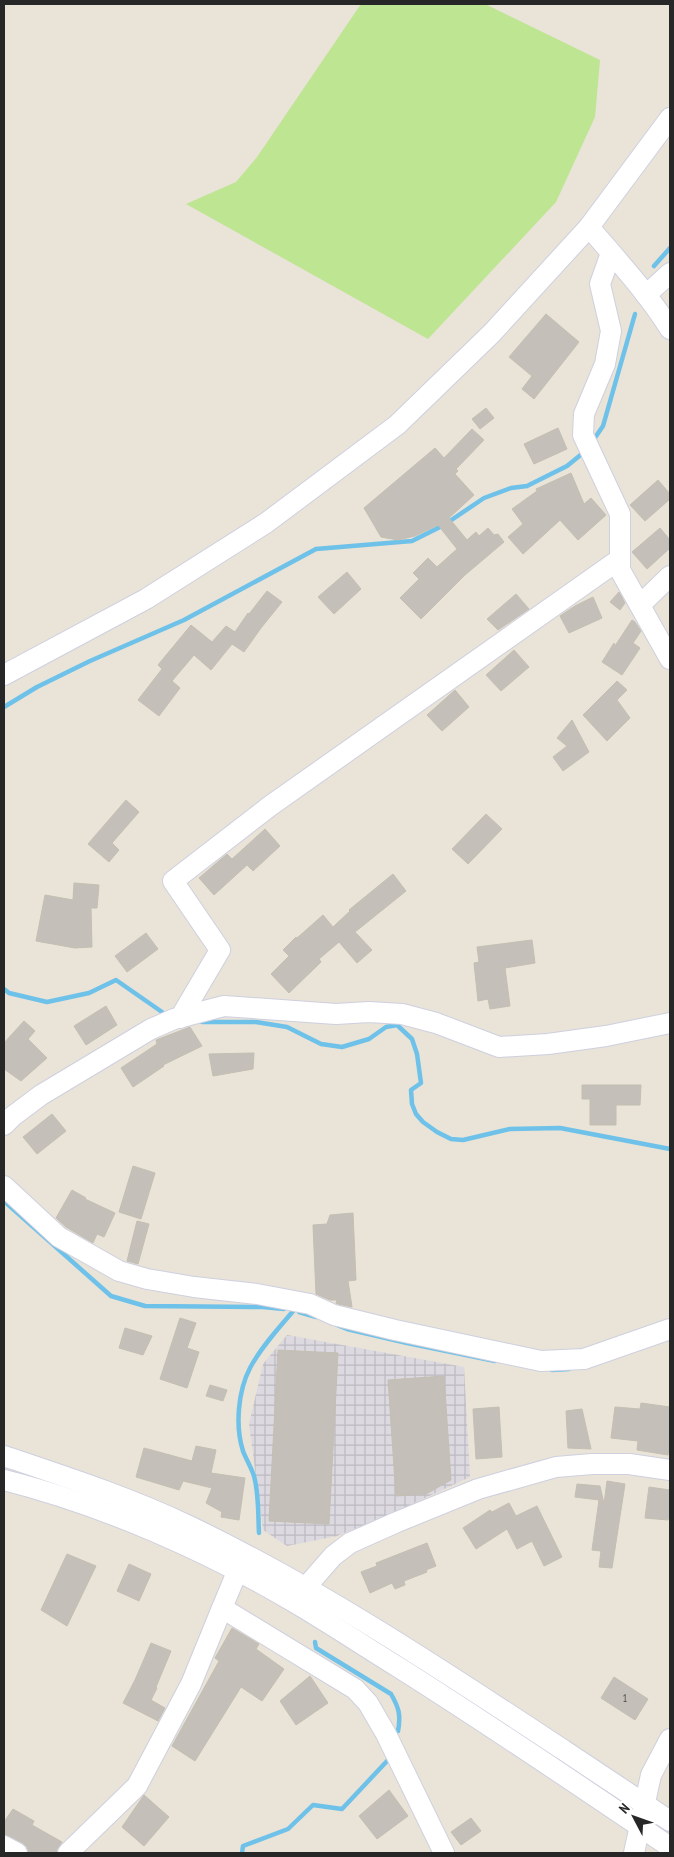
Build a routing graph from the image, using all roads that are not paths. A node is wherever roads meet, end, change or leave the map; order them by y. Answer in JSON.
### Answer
{"nodes":[{"id":1,"x":670,"y":118,"type":"edge"},
{"id":2,"x":588,"y":227,"type":"junction"},
{"id":3,"x":611,"y":253,"type":"junction"},
{"id":4,"x":670,"y":273,"type":"edge"},
{"id":5,"x":646,"y":295,"type":"junction"},
{"id":6,"x":670,"y":329,"type":"edge"},
{"id":7,"x":620,"y":559,"type":"junction"},
{"id":8,"x":670,"y":576,"type":"edge"},
{"id":9,"x":640,"y":605,"type":"junction"},
{"id":10,"x":670,"y":659,"type":"edge"},
{"id":11,"x":4,"y":675,"type":"edge"},
{"id":12,"x":180,"y":1018,"type":"junction"},
{"id":13,"x":670,"y":1023,"type":"edge"},
{"id":14,"x":4,"y":1125,"type":"edge"},
{"id":15,"x":4,"y":1186,"type":"edge"},
{"id":16,"x":670,"y":1329,"type":"edge"},
{"id":17,"x":4,"y":1456,"type":"edge"},
{"id":18,"x":670,"y":1470,"type":"edge"},
{"id":19,"x":4,"y":1480,"type":"edge"},
{"id":20,"x":237,"y":1572,"type":"junction"},
{"id":21,"x":306,"y":1588,"type":"junction"},
{"id":22,"x":222,"y":1608,"type":"junction"},
{"id":23,"x":670,"y":1739,"type":"edge"},
{"id":24,"x":645,"y":1805,"type":"junction"},
{"id":25,"x":670,"y":1821,"type":"edge"},
{"id":26,"x":639,"y":1826,"type":"junction"},
{"id":27,"x":4,"y":1846,"type":"edge"},
{"id":28,"x":670,"y":1847,"type":"edge"},
{"id":29,"x":17,"y":1853,"type":"edge"},
{"id":30,"x":68,"y":1853,"type":"edge"},
{"id":31,"x":444,"y":1853,"type":"edge"},
{"id":32,"x":634,"y":1853,"type":"edge"}],
"edges":[{"from":1,"to":2,"type":"street"},
{"from":2,"to":3,"type":"street"},
{"from":2,"to":11,"type":"street"},
{"from":3,"to":5,"type":"street"},
{"from":3,"to":7,"type":"street"},
{"from":4,"to":5,"type":"street"},
{"from":5,"to":6,"type":"street"},
{"from":7,"to":9,"type":"street"},
{"from":7,"to":12,"type":"street"},
{"from":8,"to":9,"type":"street"},
{"from":9,"to":10,"type":"street"},
{"from":12,"to":13,"type":"street"},
{"from":12,"to":14,"type":"street"},
{"from":15,"to":16,"type":"street"},
{"from":17,"to":21,"type":"street"},
{"from":18,"to":21,"type":"street"},
{"from":19,"to":20,"type":"street"},
{"from":20,"to":22,"type":"street"},
{"from":20,"to":26,"type":"street"},
{"from":21,"to":24,"type":"street"},
{"from":22,"to":30,"type":"street"},
{"from":22,"to":31,"type":"street"},
{"from":23,"to":24,"type":"street"},
{"from":24,"to":25,"type":"street"},
{"from":24,"to":26,"type":"street"},
{"from":26,"to":28,"type":"street"},
{"from":26,"to":32,"type":"street"},
{"from":27,"to":29,"type":"street"}]}
